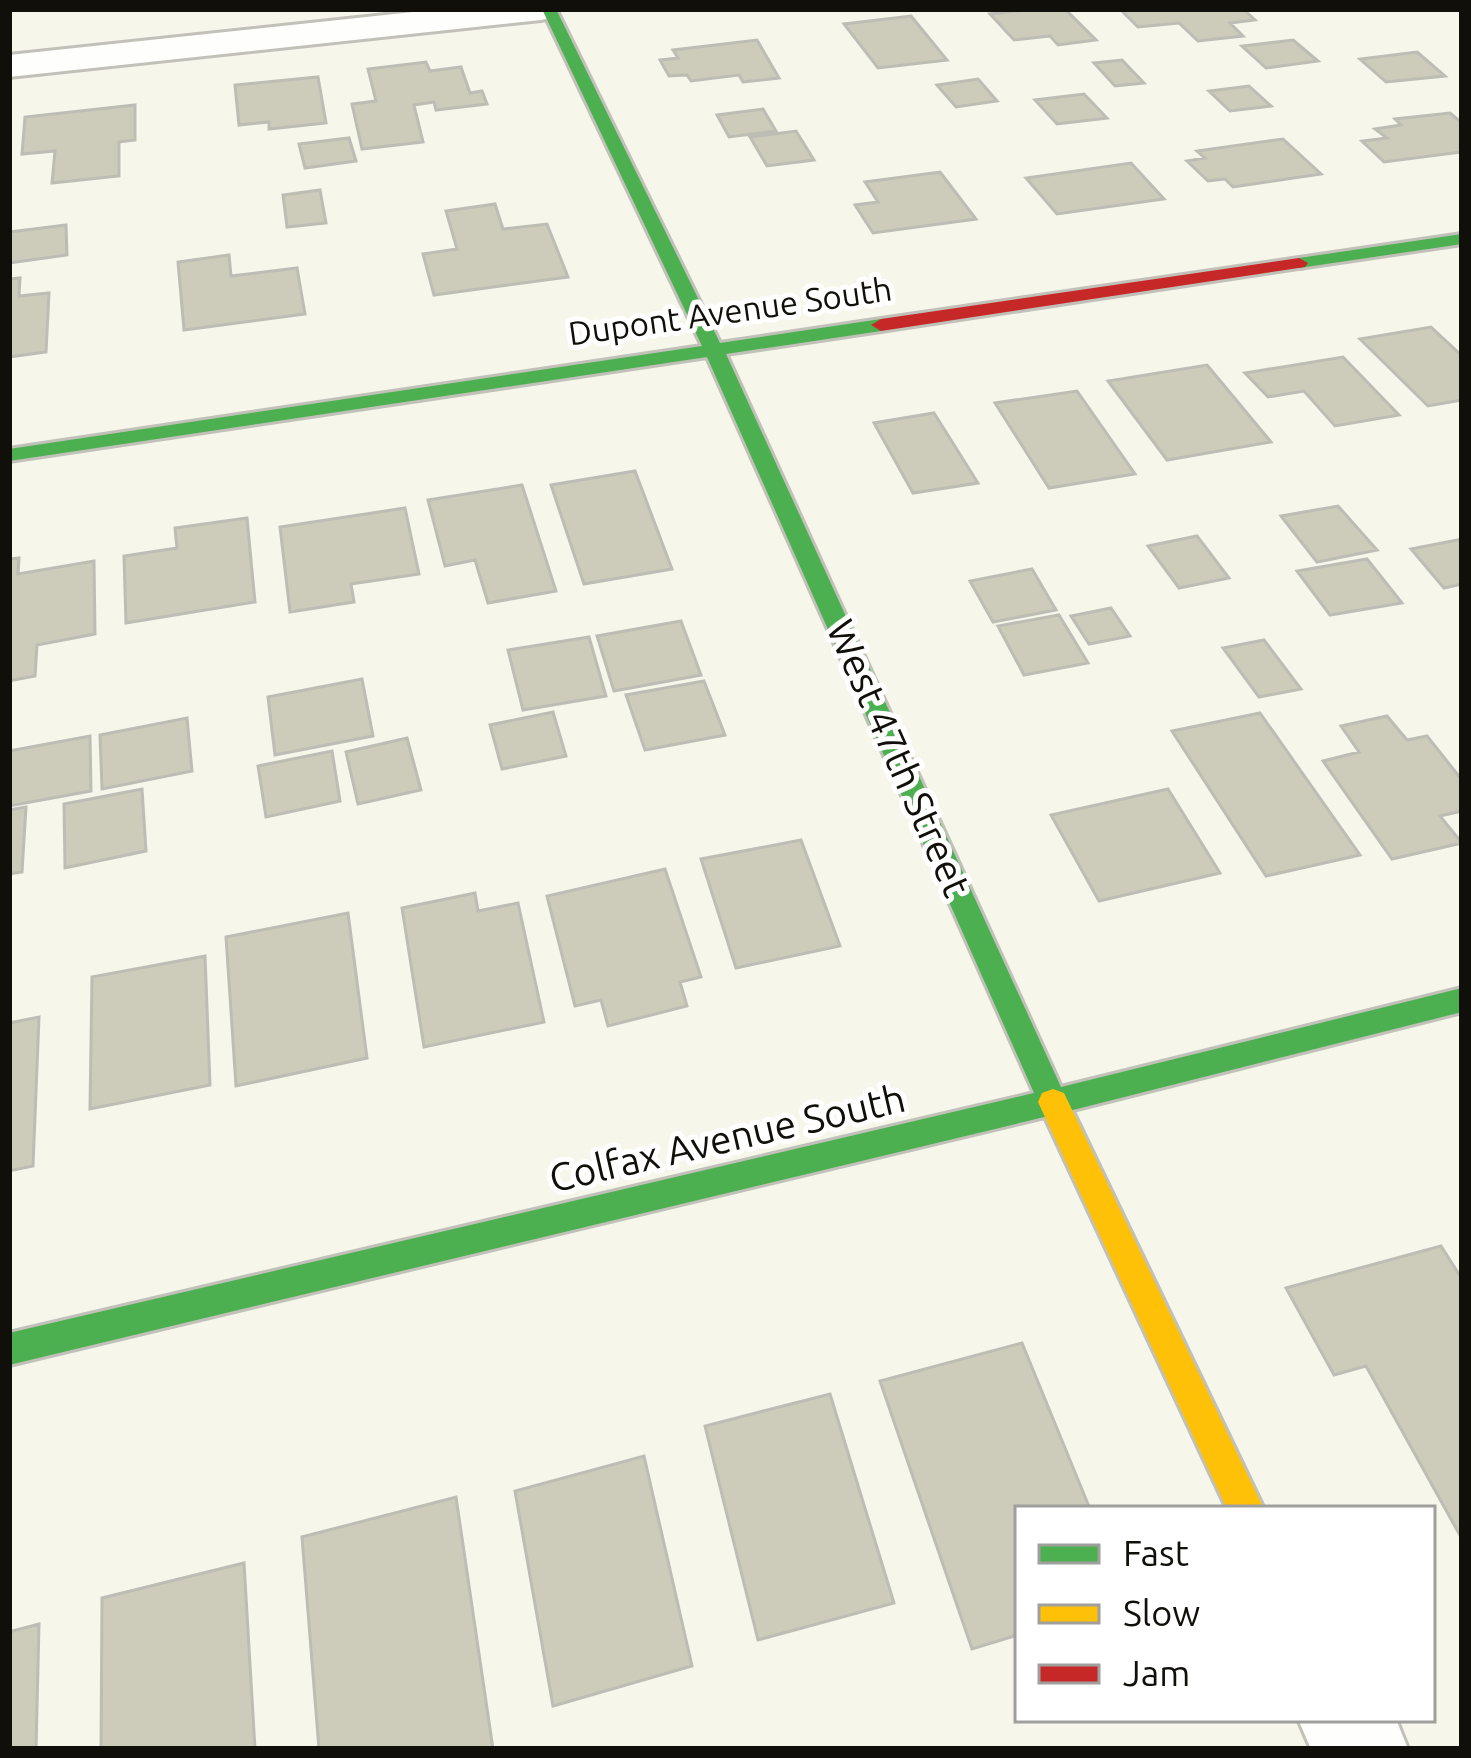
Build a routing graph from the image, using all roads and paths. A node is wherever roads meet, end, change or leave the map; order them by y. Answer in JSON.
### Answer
{"nodes":[{"id":1,"x":545,"y":9,"type":"edge"},
{"id":2,"x":9,"y":66,"type":"edge"},
{"id":3,"x":1462,"y":238,"type":"edge"},
{"id":4,"x":714,"y":350,"type":"junction"},
{"id":5,"x":9,"y":455,"type":"edge"},
{"id":6,"x":1462,"y":1000,"type":"edge"},
{"id":7,"x":1053,"y":1102,"type":"junction"},
{"id":8,"x":9,"y":1349,"type":"edge"},
{"id":9,"x":1245,"y":1506,"type":"edge"}],
"edges":[{"from":1,"to":2,"type":"street"},
{"from":1,"to":4,"type":"street","name":"West 47th Street"},
{"from":3,"to":4,"type":"street","name":"Dupont Avenue South"},
{"from":4,"to":5,"type":"street","name":"Dupont Avenue South"},
{"from":4,"to":7,"type":"street","name":"West 47th Street"},
{"from":6,"to":7,"type":"street","name":"Colfax Avenue South"},
{"from":7,"to":8,"type":"street","name":"Colfax Avenue South"},
{"from":7,"to":9,"type":"street","name":"West 47th Street"}]}
